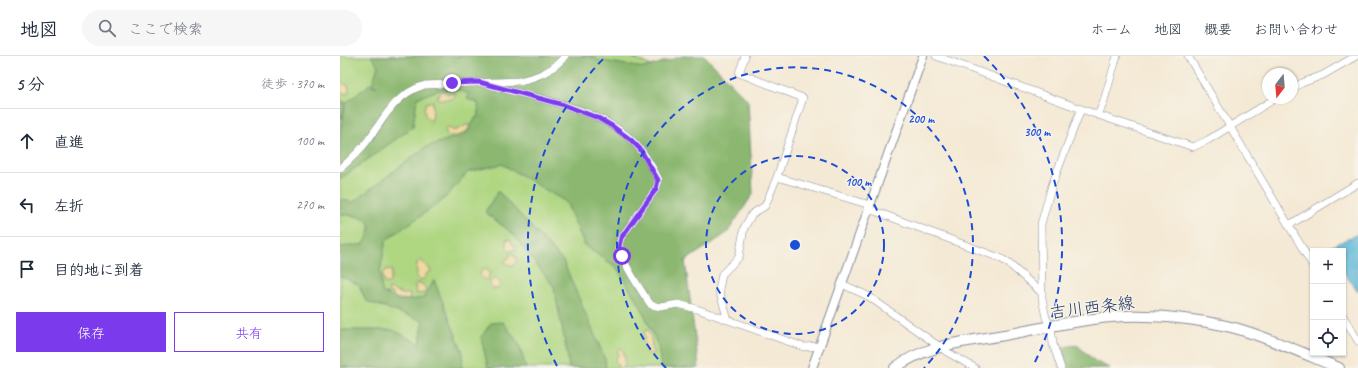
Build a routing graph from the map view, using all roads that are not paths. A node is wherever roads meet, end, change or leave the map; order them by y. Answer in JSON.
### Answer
{"nodes":[{"id":1,"x":565,"y":56,"type":"edge"},
{"id":2,"x":745,"y":56,"type":"edge"},
{"id":3,"x":923,"y":56,"type":"edge"},
{"id":4,"x":936,"y":56,"type":"edge"},
{"id":5,"x":1117,"y":56,"type":"edge"},
{"id":6,"x":1188,"y":56,"type":"edge"},
{"id":7,"x":1356,"y":56,"type":"edge"},
{"id":8,"x":479,"y":82,"type":"junction"},
{"id":9,"x":1298,"y":85,"type":"edge"},
{"id":10,"x":1266,"y":104,"type":"edge"},
{"id":11,"x":1081,"y":109,"type":"junction"},
{"id":12,"x":1098,"y":115,"type":"junction"},
{"id":13,"x":1230,"y":126,"type":"junction"},
{"id":14,"x":340,"y":169,"type":"edge"},
{"id":15,"x":777,"y":177,"type":"junction"},
{"id":16,"x":1358,"y":183,"type":"edge"},
{"id":17,"x":870,"y":207,"type":"junction"},
{"id":18,"x":1289,"y":226,"type":"junction"},
{"id":19,"x":1310,"y":261,"type":"edge"},
{"id":20,"x":842,"y":284,"type":"junction"},
{"id":21,"x":1042,"y":293,"type":"junction"},
{"id":22,"x":728,"y":320,"type":"junction"},
{"id":23,"x":1345,"y":320,"type":"edge"},
{"id":24,"x":1051,"y":327,"type":"junction"},
{"id":25,"x":1358,"y":341,"type":"edge"},
{"id":26,"x":820,"y":346,"type":"junction"},
{"id":27,"x":940,"y":346,"type":"junction"},
{"id":28,"x":812,"y":368,"type":"edge"},
{"id":29,"x":895,"y":368,"type":"edge"},
{"id":30,"x":975,"y":368,"type":"edge"},
{"id":31,"x":1061,"y":368,"type":"edge"},
{"id":32,"x":1339,"y":368,"type":"edge"}],
"edges":[{"from":1,"to":8,"type":"street"},
{"from":2,"to":15,"type":"street"},
{"from":3,"to":17,"type":"street"},
{"from":4,"to":11,"type":"street"},
{"from":5,"to":12,"type":"street"},
{"from":6,"to":13,"type":"street"},
{"from":7,"to":9,"type":"street"},
{"from":8,"to":14,"type":"street"},
{"from":8,"to":22,"type":"street"},
{"from":10,"to":13,"type":"street"},
{"from":11,"to":12,"type":"street"},
{"from":11,"to":21,"type":"street"},
{"from":12,"to":13,"type":"street"},
{"from":13,"to":18,"type":"street"},
{"from":15,"to":17,"type":"street"},
{"from":15,"to":22,"type":"street"},
{"from":16,"to":18,"type":"street"},
{"from":17,"to":20,"type":"street"},
{"from":17,"to":21,"type":"street"},
{"from":18,"to":19,"type":"street"},
{"from":20,"to":26,"type":"street"},
{"from":20,"to":27,"type":"street"},
{"from":21,"to":24,"type":"street"},
{"from":22,"to":26,"type":"street"},
{"from":23,"to":25,"type":"street"},
{"from":24,"to":27,"type":"main road","name":"吉川西条線"},
{"from":24,"to":31,"type":"street"},
{"from":24,"to":32,"type":"main road","name":"吉川西条線"},
{"from":26,"to":28,"type":"street"},
{"from":27,"to":29,"type":"main road","name":"吉川西条線"},
{"from":27,"to":30,"type":"street"}]}
